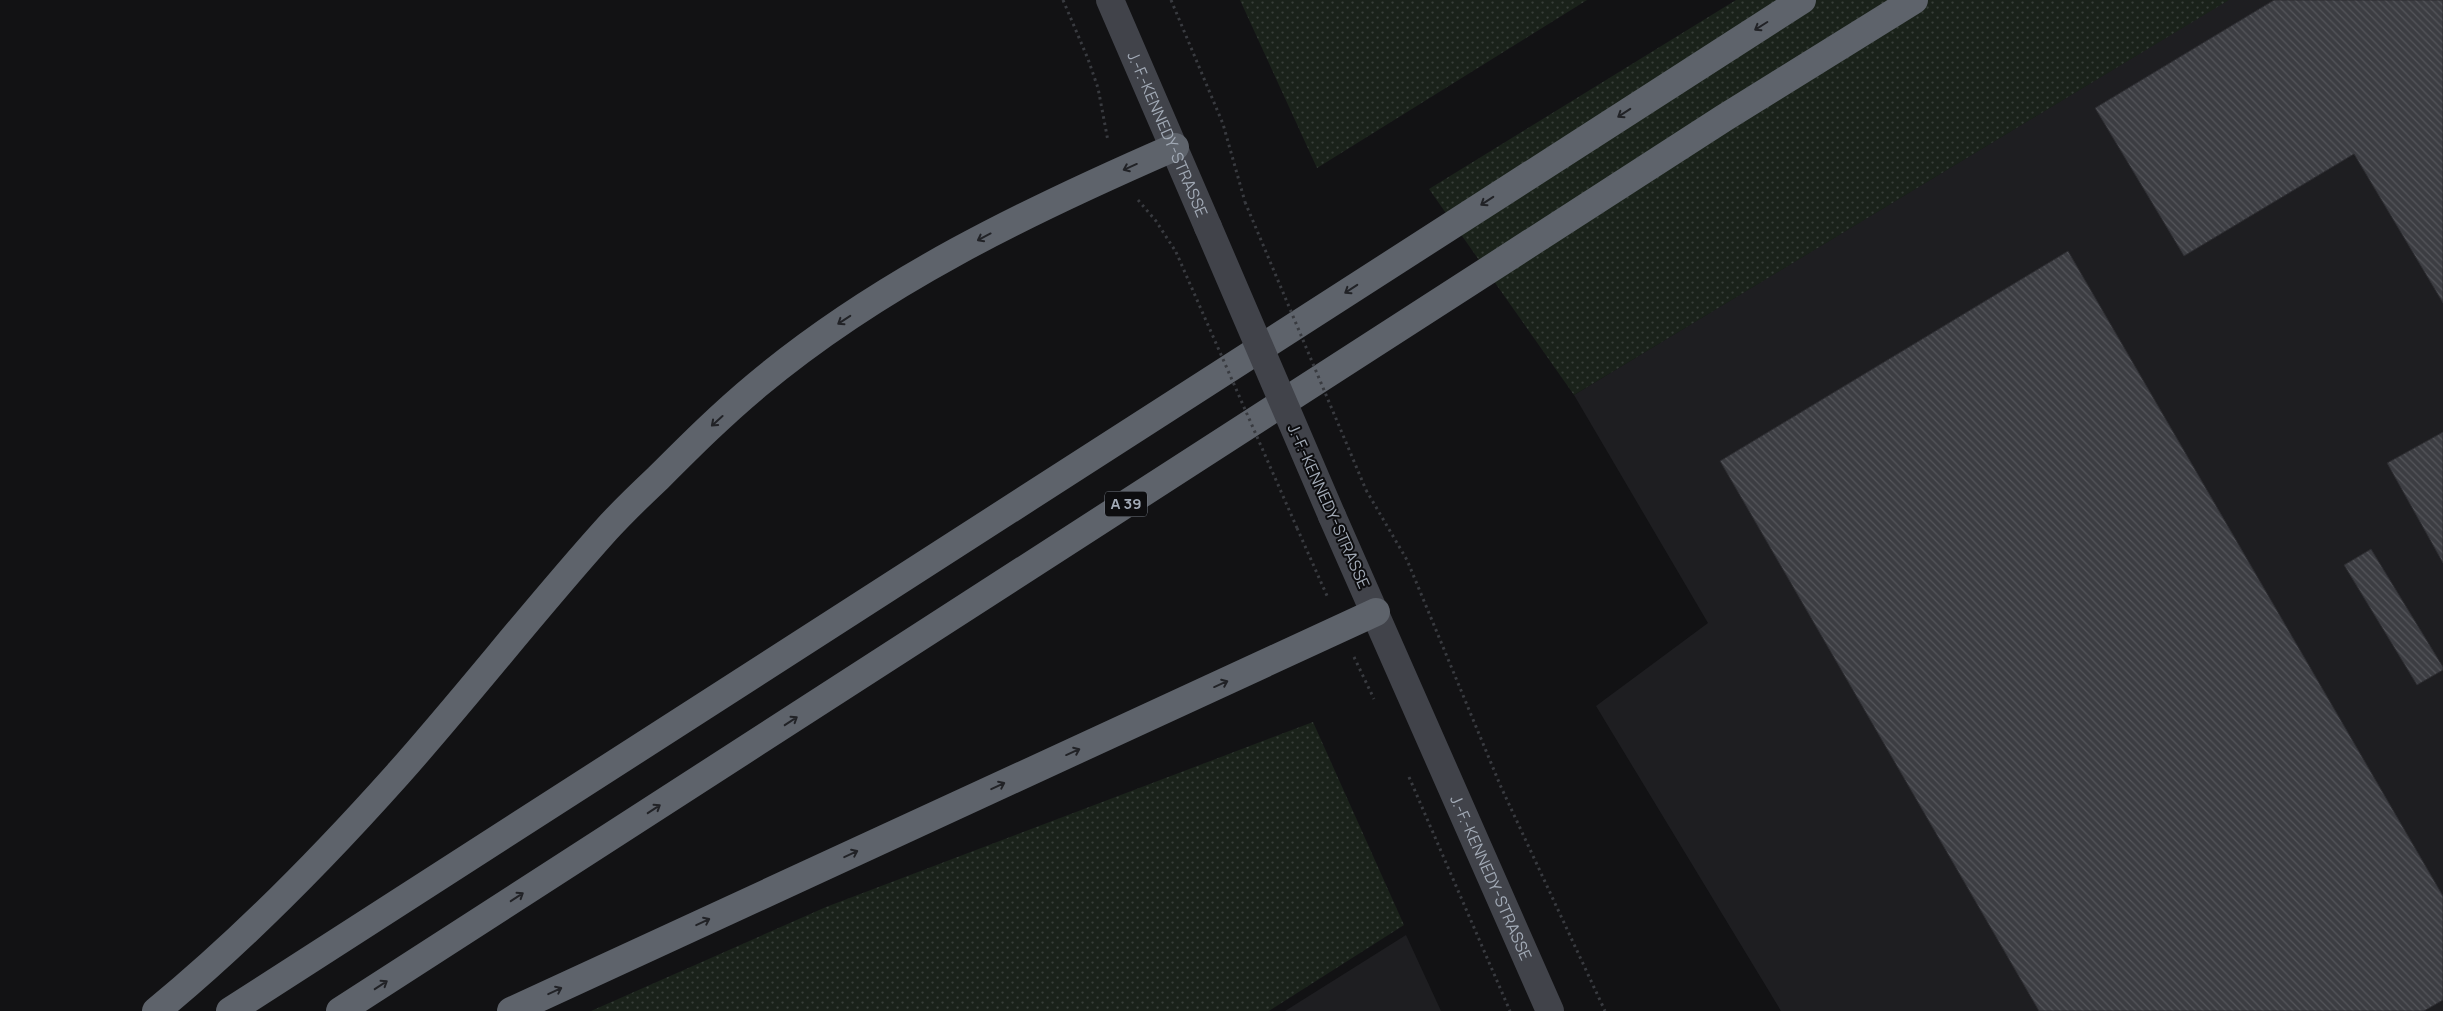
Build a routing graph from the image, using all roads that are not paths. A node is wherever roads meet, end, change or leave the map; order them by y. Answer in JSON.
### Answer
{"nodes":[{"id":1,"x":1110,"y":0,"type":"edge"},
{"id":2,"x":1802,"y":0,"type":"edge"},
{"id":3,"x":1914,"y":0,"type":"edge"},
{"id":4,"x":1174,"y":147,"type":"junction"},
{"id":5,"x":1376,"y":612,"type":"junction"},
{"id":6,"x":156,"y":1011,"type":"edge"},
{"id":7,"x":230,"y":1011,"type":"edge"},
{"id":8,"x":340,"y":1011,"type":"edge"},
{"id":9,"x":511,"y":1011,"type":"edge"},
{"id":10,"x":1550,"y":1011,"type":"edge"}],
"edges":[{"from":1,"to":4,"type":"street","name":"J.-F.-KENNEDY-STRASSE"},
{"from":2,"to":7,"type":"highway","one_way":true},
{"from":8,"to":3,"type":"highway","number":"A 39","one_way":true},
{"from":4,"to":5,"type":"street","name":"J.-F.-KENNEDY-STRASSE","bridge":true},
{"from":4,"to":6,"type":"highway","one_way":true},
{"from":9,"to":5,"type":"highway","one_way":true},
{"from":5,"to":10,"type":"street","name":"J.-F.-KENNEDY-STRASSE"}]}
